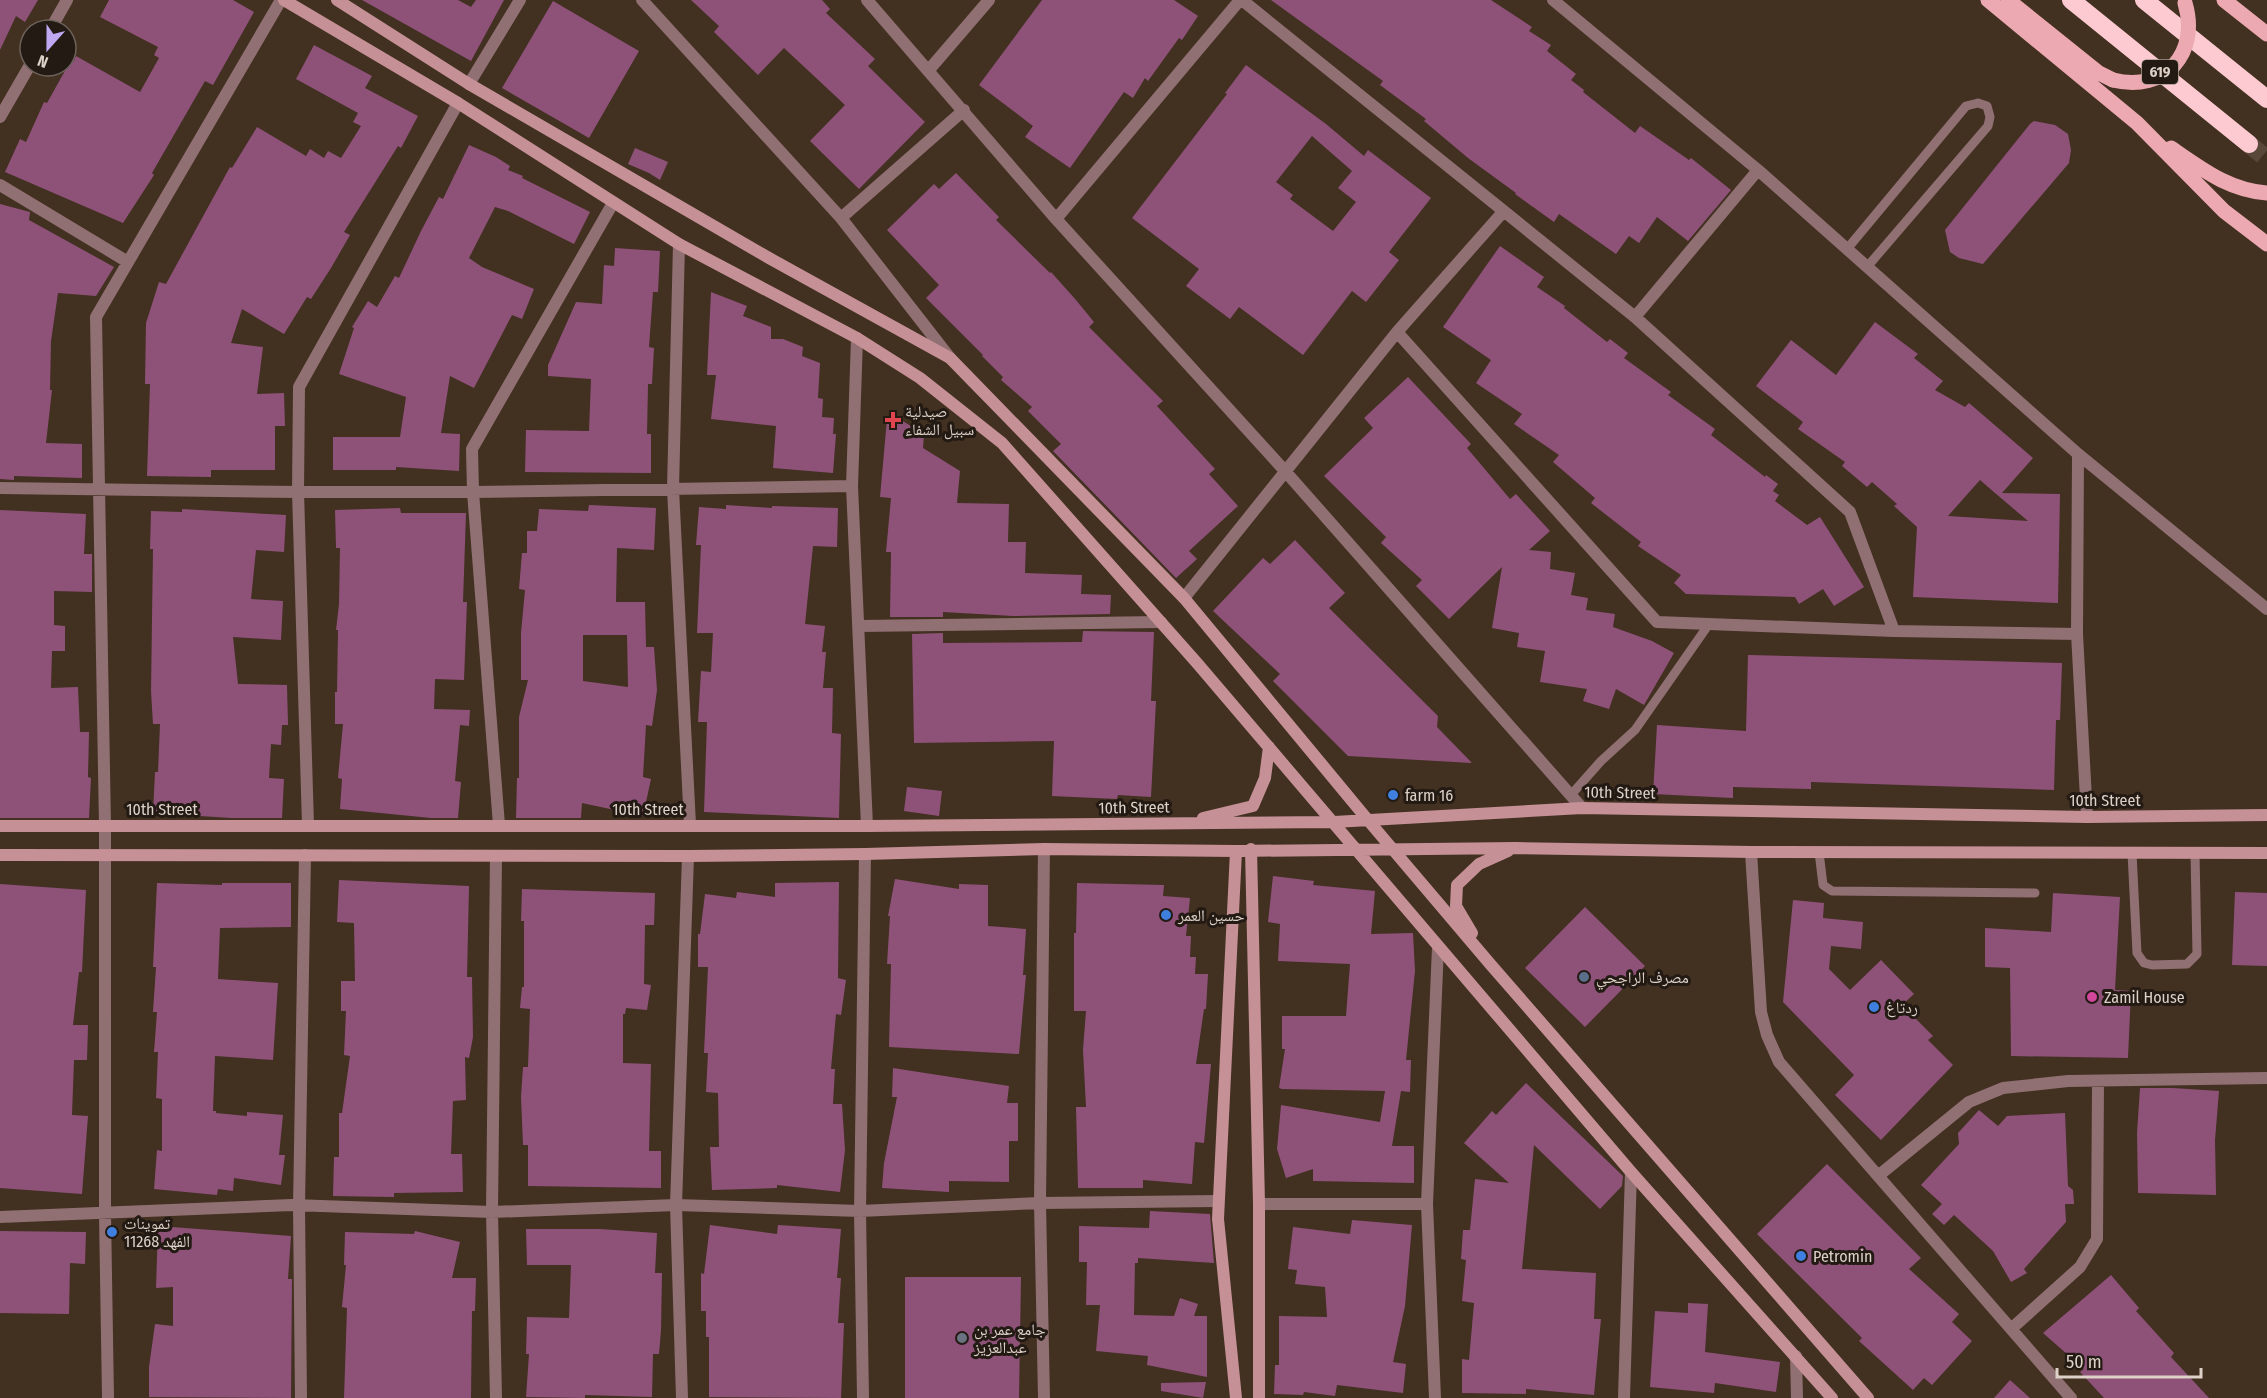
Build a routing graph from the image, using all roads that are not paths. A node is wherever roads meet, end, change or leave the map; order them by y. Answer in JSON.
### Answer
{"nodes":[{"id":1,"x":67,"y":0,"type":"edge"},
{"id":2,"x":283,"y":0,"type":"edge"},
{"id":3,"x":337,"y":0,"type":"edge"},
{"id":4,"x":520,"y":0,"type":"edge"},
{"id":5,"x":642,"y":0,"type":"edge"},
{"id":6,"x":867,"y":0,"type":"edge"},
{"id":7,"x":989,"y":0,"type":"edge"},
{"id":8,"x":1241,"y":0,"type":"edge"},
{"id":9,"x":1988,"y":0,"type":"edge"},
{"id":10,"x":2008,"y":0,"type":"edge"},
{"id":11,"x":2071,"y":0,"type":"edge"},
{"id":12,"x":2144,"y":0,"type":"edge"},
{"id":13,"x":2224,"y":0,"type":"edge"},
{"id":14,"x":1556,"y":1,"type":"edge"},
{"id":15,"x":2184,"y":2,"type":"edge"},
{"id":16,"x":2237,"y":10,"type":"junction"},
{"id":17,"x":57,"y":18,"type":"edge"},
{"id":18,"x":2267,"y":23,"type":"edge"},
{"id":19,"x":2267,"y":34,"type":"edge"},
{"id":20,"x":927,"y":71,"type":"junction"},
{"id":21,"x":22,"y":78,"type":"edge"},
{"id":22,"x":469,"y":84,"type":"junction"},
{"id":23,"x":2267,"y":99,"type":"edge"},
{"id":24,"x":458,"y":103,"type":"junction"},
{"id":25,"x":964,"y":110,"type":"junction"},
{"id":26,"x":0,"y":117,"type":"edge"},
{"id":27,"x":2137,"y":123,"type":"junction"},
{"id":28,"x":2249,"y":144,"type":"tunnel mouth"},
{"id":29,"x":1758,"y":170,"type":"junction"},
{"id":30,"x":0,"y":185,"type":"edge"},
{"id":31,"x":2267,"y":193,"type":"edge"},
{"id":32,"x":614,"y":203,"type":"junction"},
{"id":33,"x":1503,"y":212,"type":"junction"},
{"id":34,"x":841,"y":218,"type":"junction"},
{"id":35,"x":1056,"y":219,"type":"junction"},
{"id":36,"x":679,"y":244,"type":"junction"},
{"id":37,"x":2267,"y":244,"type":"edge"},
{"id":38,"x":1847,"y":249,"type":"junction"},
{"id":39,"x":128,"y":262,"type":"junction"},
{"id":40,"x":1868,"y":267,"type":"junction"},
{"id":41,"x":1635,"y":317,"type":"junction"},
{"id":42,"x":1397,"y":332,"type":"junction"},
{"id":43,"x":857,"y":338,"type":"junction"},
{"id":44,"x":950,"y":358,"type":"junction"},
{"id":45,"x":2078,"y":454,"type":"junction"},
{"id":46,"x":1285,"y":471,"type":"junction"},
{"id":47,"x":852,"y":486,"type":"junction"},
{"id":48,"x":0,"y":488,"type":"edge"},
{"id":49,"x":97,"y":489,"type":"junction"},
{"id":50,"x":673,"y":489,"type":"junction"},
{"id":51,"x":298,"y":492,"type":"junction"},
{"id":52,"x":473,"y":492,"type":"junction"},
{"id":53,"x":1184,"y":597,"type":"junction"},
{"id":54,"x":2267,"y":609,"type":"edge"},
{"id":55,"x":1161,"y":622,"type":"junction"},
{"id":56,"x":1709,"y":624,"type":"junction"},
{"id":57,"x":858,"y":626,"type":"junction"},
{"id":58,"x":1894,"y":632,"type":"junction"},
{"id":59,"x":2077,"y":634,"type":"junction"},
{"id":60,"x":1269,"y":747,"type":"junction"},
{"id":61,"x":1570,"y":796,"type":"junction"},
{"id":62,"x":1582,"y":808,"type":"junction"},
{"id":63,"x":2267,"y":815,"type":"edge"},
{"id":64,"x":2087,"y":817,"type":"junction"},
{"id":65,"x":1367,"y":819,"type":"junction"},
{"id":66,"x":1334,"y":822,"type":"junction"},
{"id":67,"x":1184,"y":823,"type":"junction"},
{"id":68,"x":308,"y":825,"type":"junction"},
{"id":69,"x":499,"y":825,"type":"junction"},
{"id":70,"x":690,"y":825,"type":"junction"},
{"id":71,"x":0,"y":826,"type":"edge"},
{"id":72,"x":105,"y":826,"type":"junction"},
{"id":73,"x":867,"y":826,"type":"junction"},
{"id":74,"x":1516,"y":848,"type":"junction"},
{"id":75,"x":1044,"y":849,"type":"junction"},
{"id":76,"x":1251,"y":849,"type":"junction"},
{"id":77,"x":1355,"y":849,"type":"junction"},
{"id":78,"x":1394,"y":849,"type":"junction"},
{"id":79,"x":1236,"y":851,"type":"junction"},
{"id":80,"x":1751,"y":852,"type":"junction"},
{"id":81,"x":1819,"y":852,"type":"junction"},
{"id":82,"x":2195,"y":852,"type":"junction"},
{"id":83,"x":105,"y":853,"type":"junction"},
{"id":84,"x":2132,"y":853,"type":"junction"},
{"id":85,"x":2267,"y":853,"type":"edge"},
{"id":86,"x":865,"y":854,"type":"junction"},
{"id":87,"x":0,"y":855,"type":"edge"},
{"id":88,"x":305,"y":855,"type":"junction"},
{"id":89,"x":496,"y":856,"type":"junction"},
{"id":90,"x":688,"y":856,"type":"junction"},
{"id":91,"x":2035,"y":893,"type":"dead end"},
{"id":92,"x":1438,"y":947,"type":"junction"},
{"id":93,"x":1491,"y":965,"type":"junction"},
{"id":94,"x":2267,"y":1078,"type":"edge"},
{"id":95,"x":2098,"y":1081,"type":"junction"},
{"id":96,"x":1631,"y":1172,"type":"junction"},
{"id":97,"x":1878,"y":1176,"type":"junction"},
{"id":98,"x":1218,"y":1201,"type":"junction"},
{"id":99,"x":1040,"y":1203,"type":"junction"},
{"id":100,"x":1259,"y":1204,"type":"junction"},
{"id":101,"x":1427,"y":1204,"type":"junction"},
{"id":102,"x":299,"y":1206,"type":"junction"},
{"id":103,"x":676,"y":1206,"type":"junction"},
{"id":104,"x":860,"y":1211,"type":"junction"},
{"id":105,"x":492,"y":1212,"type":"junction"},
{"id":106,"x":105,"y":1214,"type":"junction"},
{"id":107,"x":0,"y":1217,"type":"edge"},
{"id":108,"x":2011,"y":1329,"type":"junction"},
{"id":109,"x":1796,"y":1356,"type":"junction"},
{"id":110,"x":108,"y":1398,"type":"edge"},
{"id":111,"x":301,"y":1398,"type":"edge"},
{"id":112,"x":496,"y":1398,"type":"edge"},
{"id":113,"x":682,"y":1398,"type":"edge"},
{"id":114,"x":862,"y":1398,"type":"edge"},
{"id":115,"x":1044,"y":1398,"type":"edge"},
{"id":116,"x":1236,"y":1398,"type":"edge"},
{"id":117,"x":1259,"y":1398,"type":"edge"},
{"id":118,"x":1435,"y":1398,"type":"edge"},
{"id":119,"x":1624,"y":1398,"type":"edge"},
{"id":120,"x":1797,"y":1398,"type":"edge"},
{"id":121,"x":1832,"y":1398,"type":"edge"},
{"id":122,"x":1868,"y":1398,"type":"edge"},
{"id":123,"x":2071,"y":1398,"type":"edge"}],
"edges":[{"from":1,"to":17,"type":"street"},
{"from":2,"to":24,"type":"street"},
{"from":2,"to":39,"type":"street"},
{"from":3,"to":22,"type":"street"},
{"from":4,"to":22,"type":"street"},
{"from":5,"to":34,"type":"street"},
{"from":6,"to":20,"type":"street"},
{"from":7,"to":20,"type":"street"},
{"from":8,"to":33,"type":"street"},
{"from":8,"to":35,"type":"street"},
{"from":9,"to":27,"type":"main road"},
{"from":10,"to":15,"type":"main road","bridge":true},
{"from":11,"to":28,"type":"highway","number":"619"},
{"from":12,"to":23,"type":"highway"},
{"from":13,"to":16,"type":"main road"},
{"from":14,"to":29,"type":"street"},
{"from":16,"to":18,"type":"street"},
{"from":16,"to":19,"type":"main road"},
{"from":20,"to":25,"type":"street"},
{"from":21,"to":26,"type":"street"},
{"from":22,"to":44,"type":"street"},
{"from":24,"to":32,"type":"street"},
{"from":24,"to":51,"type":"street"},
{"from":25,"to":34,"type":"street"},
{"from":25,"to":35,"type":"street"},
{"from":27,"to":31,"type":"main road"},
{"from":27,"to":37,"type":"main road"},
{"from":29,"to":38,"type":"street"},
{"from":29,"to":41,"type":"street"},
{"from":30,"to":39,"type":"street"},
{"from":32,"to":36,"type":"street"},
{"from":32,"to":52,"type":"street"},
{"from":33,"to":41,"type":"street"},
{"from":33,"to":42,"type":"street"},
{"from":34,"to":44,"type":"street"},
{"from":35,"to":46,"type":"street"},
{"from":36,"to":43,"type":"street"},
{"from":36,"to":50,"type":"street"},
{"from":38,"to":40,"type":"street"},
{"from":38,"to":40,"type":"lane"},
{"from":39,"to":49,"type":"street"},
{"from":40,"to":45,"type":"street"},
{"from":41,"to":58,"type":"street"},
{"from":42,"to":46,"type":"street"},
{"from":42,"to":56,"type":"street"},
{"from":43,"to":47,"type":"street"},
{"from":43,"to":55,"type":"street"},
{"from":44,"to":53,"type":"street"},
{"from":45,"to":54,"type":"street"},
{"from":45,"to":59,"type":"street"},
{"from":46,"to":53,"type":"street"},
{"from":46,"to":61,"type":"street"},
{"from":47,"to":50,"type":"street"},
{"from":47,"to":57,"type":"street"},
{"from":48,"to":49,"type":"street"},
{"from":49,"to":51,"type":"street"},
{"from":49,"to":72,"type":"street"},
{"from":50,"to":52,"type":"street"},
{"from":50,"to":70,"type":"street"},
{"from":51,"to":52,"type":"street"},
{"from":51,"to":68,"type":"street"},
{"from":52,"to":69,"type":"street"},
{"from":53,"to":65,"type":"street"},
{"from":55,"to":57,"type":"street"},
{"from":55,"to":60,"type":"street"},
{"from":56,"to":58,"type":"street"},
{"from":56,"to":61,"type":"lane"},
{"from":57,"to":73,"type":"street"},
{"from":58,"to":59,"type":"street"},
{"from":59,"to":64,"type":"street"},
{"from":60,"to":66,"type":"street"},
{"from":60,"to":67,"type":"street"},
{"from":61,"to":62,"type":"street"},
{"from":62,"to":64,"type":"street","name":"10th Street"},
{"from":62,"to":65,"type":"street","name":"10th Street"},
{"from":63,"to":64,"type":"street","name":"10th Street"},
{"from":65,"to":66,"type":"street","name":"10th Street"},
{"from":65,"to":78,"type":"street"},
{"from":66,"to":67,"type":"street","name":"10th Street"},
{"from":66,"to":77,"type":"street"},
{"from":67,"to":73,"type":"street","name":"10th Street"},
{"from":68,"to":69,"type":"street","name":"10th Street"},
{"from":68,"to":72,"type":"street","name":"10th Street"},
{"from":69,"to":70,"type":"street","name":"10th Street"},
{"from":70,"to":73,"type":"street","name":"10th Street"},
{"from":71,"to":72,"type":"street","name":"10th Street"},
{"from":72,"to":83,"type":"street"},
{"from":74,"to":78,"type":"street"},
{"from":74,"to":80,"type":"street"},
{"from":74,"to":93,"type":"street"},
{"from":75,"to":79,"type":"street"},
{"from":75,"to":86,"type":"street"},
{"from":75,"to":99,"type":"street"},
{"from":76,"to":77,"type":"street"},
{"from":76,"to":79,"type":"street"},
{"from":76,"to":100,"type":"street"},
{"from":77,"to":78,"type":"street"},
{"from":77,"to":92,"type":"street"},
{"from":78,"to":93,"type":"street"},
{"from":79,"to":98,"type":"street"},
{"from":80,"to":81,"type":"street"},
{"from":80,"to":97,"type":"street"},
{"from":81,"to":84,"type":"street"},
{"from":81,"to":91,"type":"lane"},
{"from":82,"to":84,"type":"street"},
{"from":82,"to":84,"type":"lane"},
{"from":82,"to":85,"type":"street"},
{"from":83,"to":87,"type":"street"},
{"from":83,"to":88,"type":"street"},
{"from":83,"to":106,"type":"street"},
{"from":86,"to":90,"type":"street"},
{"from":86,"to":104,"type":"street"},
{"from":88,"to":89,"type":"street"},
{"from":88,"to":102,"type":"street"},
{"from":89,"to":90,"type":"street"},
{"from":89,"to":105,"type":"street"},
{"from":90,"to":103,"type":"street"},
{"from":92,"to":96,"type":"street"},
{"from":92,"to":101,"type":"street"},
{"from":93,"to":122,"type":"street"},
{"from":94,"to":95,"type":"street"},
{"from":95,"to":97,"type":"street"},
{"from":95,"to":108,"type":"street"},
{"from":96,"to":109,"type":"street"},
{"from":96,"to":119,"type":"street"},
{"from":97,"to":108,"type":"street"},
{"from":98,"to":99,"type":"street"},
{"from":98,"to":116,"type":"street"},
{"from":99,"to":104,"type":"street"},
{"from":99,"to":115,"type":"street"},
{"from":100,"to":101,"type":"street"},
{"from":100,"to":117,"type":"street"},
{"from":101,"to":118,"type":"street"},
{"from":102,"to":105,"type":"street"},
{"from":102,"to":106,"type":"street"},
{"from":102,"to":111,"type":"street"},
{"from":103,"to":104,"type":"street"},
{"from":103,"to":105,"type":"street"},
{"from":103,"to":113,"type":"street"},
{"from":104,"to":114,"type":"street"},
{"from":105,"to":112,"type":"street"},
{"from":106,"to":107,"type":"street"},
{"from":106,"to":110,"type":"street"},
{"from":108,"to":123,"type":"street"},
{"from":109,"to":120,"type":"street"},
{"from":109,"to":121,"type":"street"}]}
